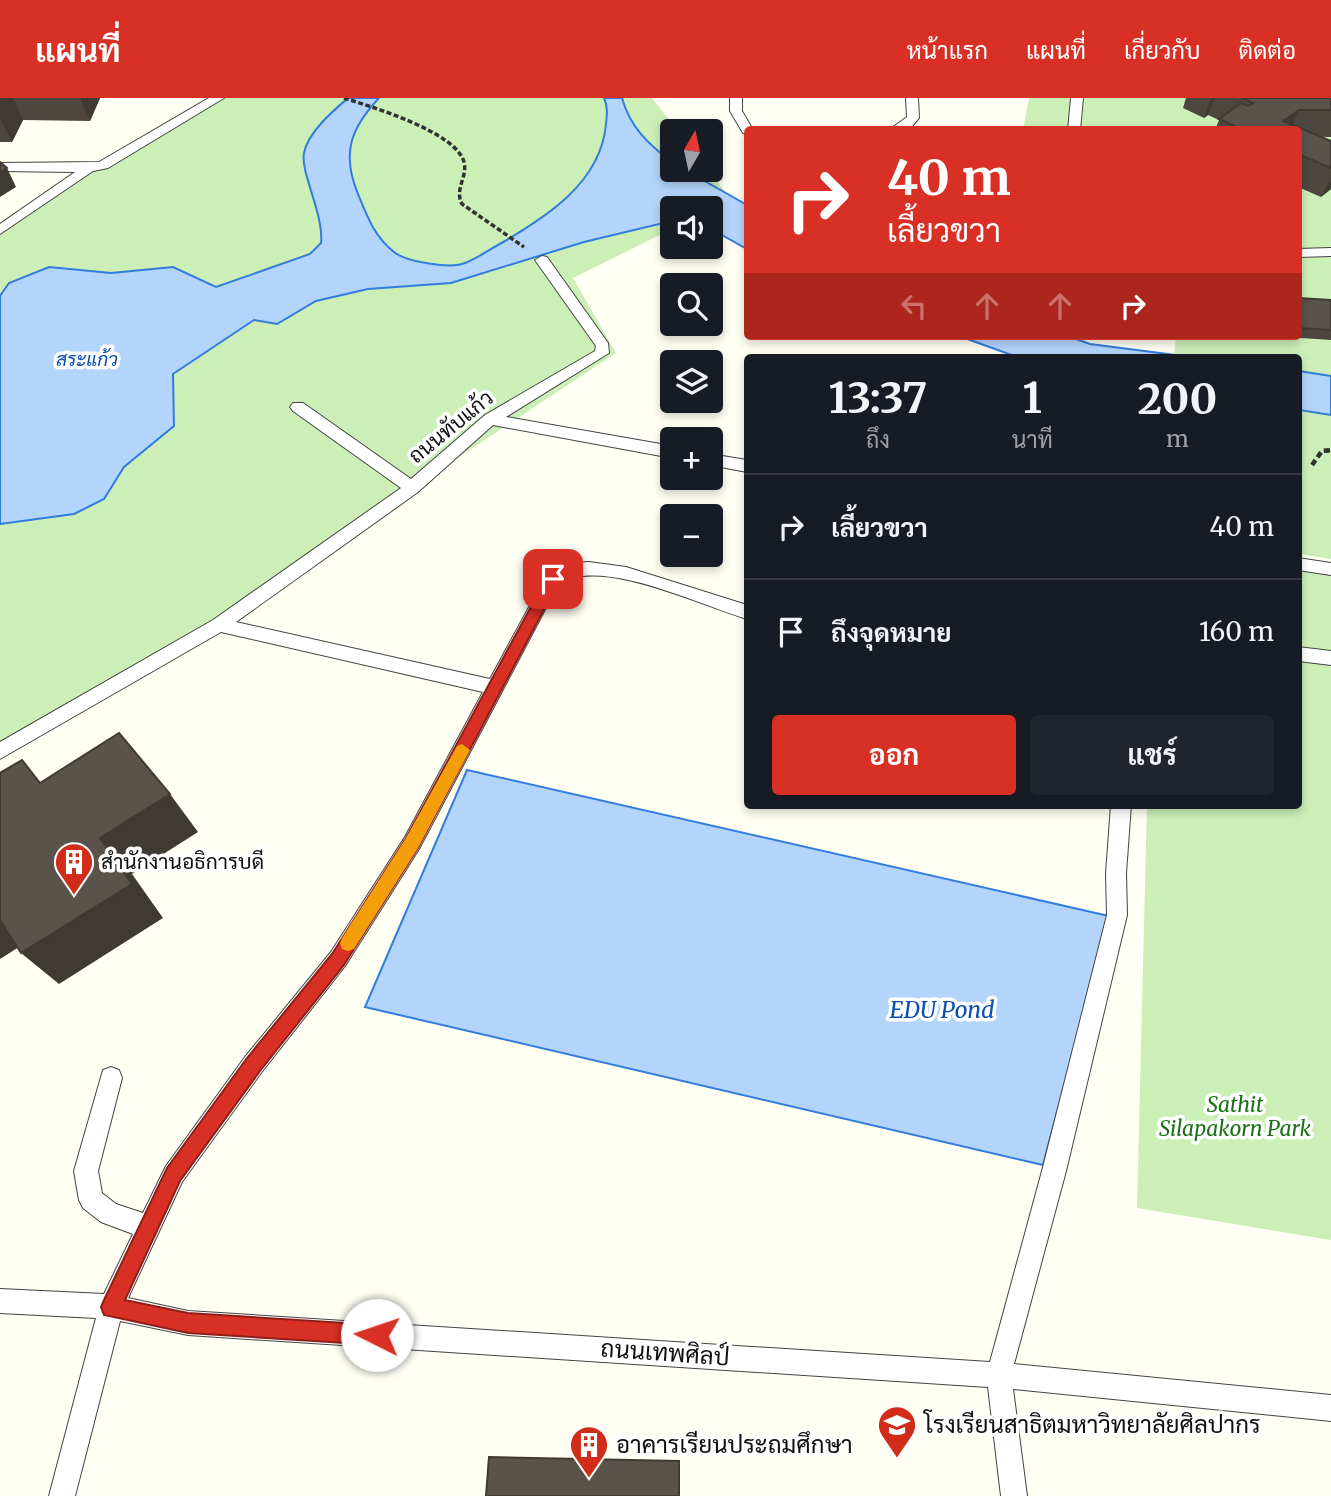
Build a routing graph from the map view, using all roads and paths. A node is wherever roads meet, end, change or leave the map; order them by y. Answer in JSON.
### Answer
{"nodes":[{"id":1,"x":218,"y":98,"type":"edge"},
{"id":2,"x":344,"y":98,"type":"edge"},
{"id":3,"x":736,"y":98,"type":"edge"},
{"id":4,"x":912,"y":98,"type":"edge"},
{"id":5,"x":1077,"y":98,"type":"edge"},
{"id":6,"x":744,"y":126,"type":"edge"},
{"id":7,"x":905,"y":126,"type":"edge"},
{"id":8,"x":1074,"y":126,"type":"edge"},
{"id":9,"x":0,"y":167,"type":"edge"},
{"id":10,"x":89,"y":168,"type":"junction"},
{"id":11,"x":0,"y":230,"type":"edge"},
{"id":12,"x":1331,"y":252,"type":"edge"},
{"id":13,"x":1302,"y":253,"type":"edge"},
{"id":14,"x":542,"y":260,"type":"joint"},
{"id":15,"x":298,"y":407,"type":"dead end"},
{"id":16,"x":490,"y":419,"type":"junction"},
{"id":17,"x":660,"y":450,"type":"edge"},
{"id":18,"x":1331,"y":450,"type":"edge"},
{"id":19,"x":723,"y":462,"type":"edge"},
{"id":20,"x":1312,"y":465,"type":"dead end"},
{"id":21,"x":744,"y":466,"type":"edge"},
{"id":22,"x":412,"y":488,"type":"junction"},
{"id":23,"x":1302,"y":565,"type":"edge"},
{"id":24,"x":1331,"y":569,"type":"edge"},
{"id":25,"x":744,"y":611,"type":"edge"},
{"id":26,"x":219,"y":625,"type":"junction"},
{"id":27,"x":1302,"y":655,"type":"edge"},
{"id":28,"x":1331,"y":659,"type":"edge"},
{"id":29,"x":496,"y":688,"type":"junction"},
{"id":30,"x":0,"y":751,"type":"edge"},
{"id":31,"x":1121,"y":809,"type":"edge"},
{"id":32,"x":111,"y":1078,"type":"dead end"},
{"id":33,"x":149,"y":1227,"type":"junction"},
{"id":34,"x":0,"y":1301,"type":"edge"},
{"id":35,"x":111,"y":1307,"type":"junction"},
{"id":36,"x":999,"y":1375,"type":"junction"},
{"id":37,"x":1331,"y":1408,"type":"edge"},
{"id":38,"x":62,"y":1496,"type":"edge"},
{"id":39,"x":1014,"y":1496,"type":"edge"}],
"edges":[{"from":1,"to":10,"type":"lane"},
{"from":2,"to":14,"type":"path"},
{"from":3,"to":6,"type":"lane"},
{"from":4,"to":7,"type":"lane"},
{"from":5,"to":8,"type":"lane"},
{"from":9,"to":10,"type":"lane"},
{"from":10,"to":11,"type":"lane"},
{"from":12,"to":13,"type":"lane"},
{"from":14,"to":16,"type":"lane","name":"ถนนทับแก้ว"},
{"from":15,"to":22,"type":"lane"},
{"from":16,"to":17,"type":"lane"},
{"from":16,"to":22,"type":"lane","name":"ถนนทับแก้ว"},
{"from":18,"to":20,"type":"path"},
{"from":19,"to":21,"type":"lane"},
{"from":22,"to":26,"type":"lane","name":"ถนนทับแก้ว"},
{"from":23,"to":24,"type":"lane"},
{"from":25,"to":29,"type":"lane"},
{"from":26,"to":29,"type":"lane"},
{"from":26,"to":30,"type":"lane","name":"ถนนทับแก้ว"},
{"from":27,"to":28,"type":"lane"},
{"from":29,"to":33,"type":"lane"},
{"from":31,"to":36,"type":"lane"},
{"from":32,"to":33,"type":"lane"},
{"from":33,"to":35,"type":"lane"},
{"from":34,"to":35,"type":"lane","name":"ถนนเทพศิลป์"},
{"from":35,"to":36,"type":"lane","name":"ถนนเทพศิลป์"},
{"from":35,"to":38,"type":"lane"},
{"from":36,"to":37,"type":"lane","name":"ถนนเทพศิลป์"},
{"from":36,"to":39,"type":"lane"}]}
